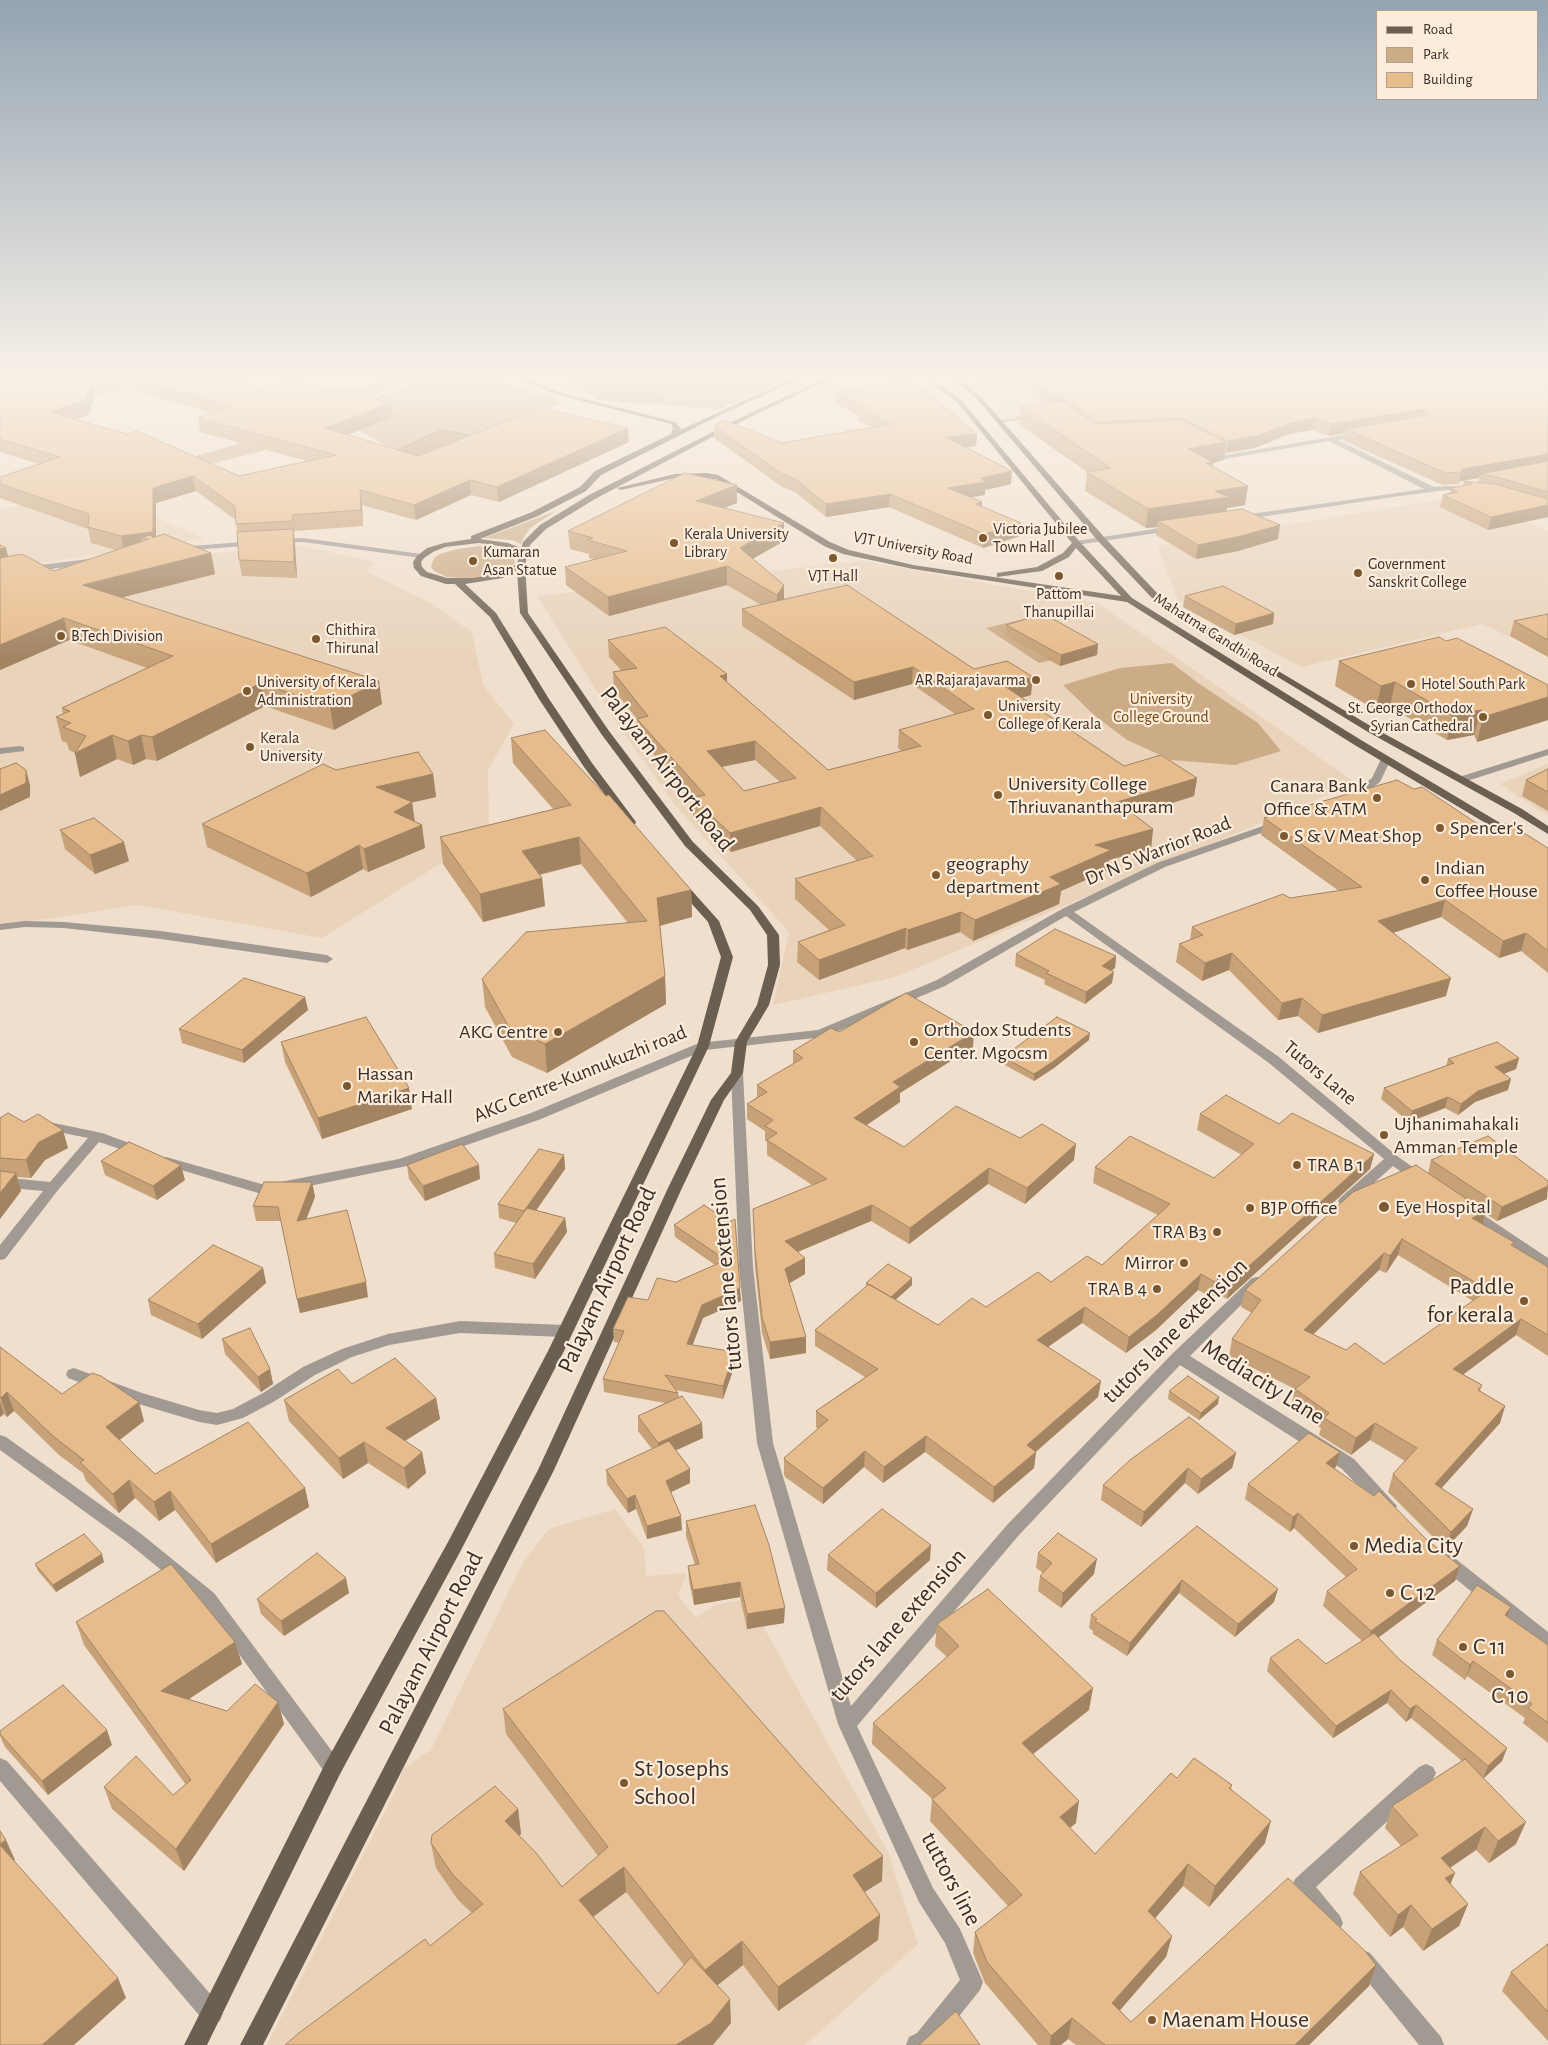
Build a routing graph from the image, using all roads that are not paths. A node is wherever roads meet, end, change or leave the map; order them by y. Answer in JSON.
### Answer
{"nodes":[{"id":1,"x":605,"y":469,"type":"edge"},
{"id":2,"x":624,"y":469,"type":"edge"},
{"id":3,"x":645,"y":469,"type":"edge"},
{"id":4,"x":1015,"y":469,"type":"edge"},
{"id":5,"x":1041,"y":469,"type":"edge"},
{"id":6,"x":1391,"y":469,"type":"edge"},
{"id":7,"x":1475,"y":487,"type":"edge"},
{"id":8,"x":583,"y":489,"type":"junction"},
{"id":9,"x":1433,"y":490,"type":"junction"},
{"id":10,"x":592,"y":497,"type":"junction"},
{"id":11,"x":1235,"y":519,"type":"edge"},
{"id":12,"x":1186,"y":526,"type":"edge"},
{"id":13,"x":1101,"y":539,"type":"junction"},
{"id":14,"x":460,"y":542,"type":"junction"},
{"id":15,"x":1076,"y":543,"type":"junction"},
{"id":16,"x":167,"y":550,"type":"edge"},
{"id":17,"x":421,"y":556,"type":"junction"},
{"id":18,"x":106,"y":559,"type":"edge"},
{"id":19,"x":522,"y":560,"type":"junction"},
{"id":20,"x":8,"y":562,"type":"edge"},
{"id":21,"x":24,"y":570,"type":"junction"},
{"id":22,"x":0,"y":576,"type":"edge"},
{"id":23,"x":975,"y":576,"type":"junction"},
{"id":24,"x":458,"y":582,"type":"junction"},
{"id":25,"x":1129,"y":600,"type":"junction"},
{"id":26,"x":20,"y":750,"type":"dead end"},
{"id":27,"x":0,"y":752,"type":"edge"},
{"id":28,"x":1548,"y":752,"type":"edge"},
{"id":29,"x":1386,"y":759,"type":"junction"},
{"id":30,"x":1463,"y":779,"type":"junction"},
{"id":31,"x":1338,"y":805,"type":"edge"},
{"id":32,"x":1288,"y":821,"type":"edge"},
{"id":33,"x":1547,"y":830,"type":"edge"},
{"id":34,"x":641,"y":835,"type":"edge"},
{"id":35,"x":1520,"y":840,"type":"edge"},
{"id":36,"x":670,"y":873,"type":"edge"},
{"id":37,"x":1066,"y":911,"type":"junction"},
{"id":38,"x":0,"y":927,"type":"edge"},
{"id":39,"x":327,"y":959,"type":"dead end"},
{"id":40,"x":741,"y":1042,"type":"junction"},
{"id":41,"x":703,"y":1046,"type":"junction"},
{"id":42,"x":737,"y":1073,"type":"junction"},
{"id":43,"x":29,"y":1122,"type":"edge"},
{"id":44,"x":97,"y":1136,"type":"junction"},
{"id":45,"x":1392,"y":1159,"type":"junction"},
{"id":46,"x":0,"y":1182,"type":"edge"},
{"id":47,"x":1430,"y":1185,"type":"edge"},
{"id":48,"x":53,"y":1187,"type":"junction"},
{"id":49,"x":1462,"y":1207,"type":"edge"},
{"id":50,"x":1333,"y":1212,"type":"edge"},
{"id":51,"x":0,"y":1255,"type":"edge"},
{"id":52,"x":1548,"y":1265,"type":"edge"},
{"id":53,"x":1268,"y":1272,"type":"edge"},
{"id":54,"x":565,"y":1331,"type":"junction"},
{"id":55,"x":1179,"y":1357,"type":"junction"},
{"id":56,"x":74,"y":1374,"type":"dead end"},
{"id":57,"x":0,"y":1441,"type":"edge"},
{"id":58,"x":1403,"y":1520,"type":"edge"},
{"id":59,"x":1430,"y":1549,"type":"edge"},
{"id":60,"x":1548,"y":1642,"type":"edge"},
{"id":61,"x":847,"y":1724,"type":"junction"},
{"id":62,"x":0,"y":1767,"type":"edge"},
{"id":63,"x":333,"y":1768,"type":"junction"},
{"id":64,"x":1426,"y":1773,"type":"dead end"},
{"id":65,"x":212,"y":2012,"type":"junction"},
{"id":66,"x":195,"y":2045,"type":"edge"},
{"id":67,"x":251,"y":2045,"type":"edge"},
{"id":68,"x":917,"y":2045,"type":"edge"},
{"id":69,"x":1433,"y":2045,"type":"edge"}],
"edges":[{"from":1,"to":8,"type":"main road"},
{"from":2,"to":8,"type":"main road"},
{"from":3,"to":10,"type":"main road"},
{"from":4,"to":15,"type":"main road","name":"Mahatma Gandhi Road"},
{"from":5,"to":13,"type":"main road","name":"Mahatma Gandhi Road"},
{"from":6,"to":9,"type":"street"},
{"from":7,"to":9,"type":"street"},
{"from":8,"to":14,"type":"main road"},
{"from":9,"to":11,"type":"street"},
{"from":10,"to":19,"type":"main road"},
{"from":10,"to":23,"type":"main road","name":"VJT University Road"},
{"from":12,"to":13,"type":"street"},
{"from":13,"to":15,"type":"street"},
{"from":13,"to":30,"type":"main road","name":"Mahatma Gandhi Road"},
{"from":14,"to":17,"type":"main road"},
{"from":14,"to":19,"type":"main road"},
{"from":15,"to":23,"type":"main road"},
{"from":15,"to":25,"type":"main road","name":"Mahatma Gandhi Road"},
{"from":16,"to":17,"type":"street"},
{"from":17,"to":24,"type":"main road"},
{"from":18,"to":21,"type":"street"},
{"from":19,"to":24,"type":"main road"},
{"from":19,"to":40,"type":"main road","name":"Palayam Airport Road"},
{"from":20,"to":21,"type":"street"},
{"from":21,"to":22,"type":"street"},
{"from":23,"to":25,"type":"main road","name":"VJT University Road"},
{"from":24,"to":34,"type":"main road"},
{"from":25,"to":29,"type":"main road","name":"Mahatma Gandhi Road"},
{"from":26,"to":27,"type":"street"},
{"from":28,"to":30,"type":"street"},
{"from":29,"to":31,"type":"street"},
{"from":29,"to":35,"type":"main road","name":"Mahatma Gandhi Road"},
{"from":30,"to":33,"type":"main road","name":"Mahatma Gandhi Road"},
{"from":32,"to":37,"type":"street","name":"Dr N S Warrior Road"},
{"from":36,"to":41,"type":"main road","name":"Palayam Airport Road"},
{"from":37,"to":40,"type":"street","name":"Dr N S Warrior Road"},
{"from":37,"to":45,"type":"street","name":"Tutors Lane"},
{"from":38,"to":39,"type":"street"},
{"from":40,"to":41,"type":"street","name":"AKG Centre-Kunnukuzhi road"},
{"from":40,"to":42,"type":"main road","name":"Palayam Airport Road"},
{"from":41,"to":44,"type":"street","name":"AKG Centre-Kunnukuzhi road"},
{"from":41,"to":54,"type":"main road","name":"Palayam Airport Road"},
{"from":42,"to":61,"type":"street","name":"tutors lane extension"},
{"from":42,"to":67,"type":"main road","name":"Palayam Airport Road"},
{"from":43,"to":44,"type":"street","name":"AKG Centre-Kunnukuzhi road"},
{"from":44,"to":48,"type":"street"},
{"from":45,"to":47,"type":"street","name":"Tutors Lane"},
{"from":45,"to":50,"type":"street"},
{"from":46,"to":48,"type":"street"},
{"from":48,"to":51,"type":"street"},
{"from":49,"to":52,"type":"street"},
{"from":53,"to":55,"type":"street","name":"tutors lane extension"},
{"from":54,"to":56,"type":"street"},
{"from":54,"to":63,"type":"main road","name":"Palayam Airport Road"},
{"from":55,"to":58,"type":"street","name":"Mediacity Lane"},
{"from":55,"to":61,"type":"street","name":"tutors lane extension"},
{"from":57,"to":63,"type":"street"},
{"from":59,"to":60,"type":"street"},
{"from":61,"to":68,"type":"street","name":"tuttors line"},
{"from":62,"to":65,"type":"street"},
{"from":63,"to":65,"type":"main road","name":"Palayam Airport Road"},
{"from":64,"to":69,"type":"street"},
{"from":65,"to":66,"type":"main road","name":"Palayam Airport Road"}]}
